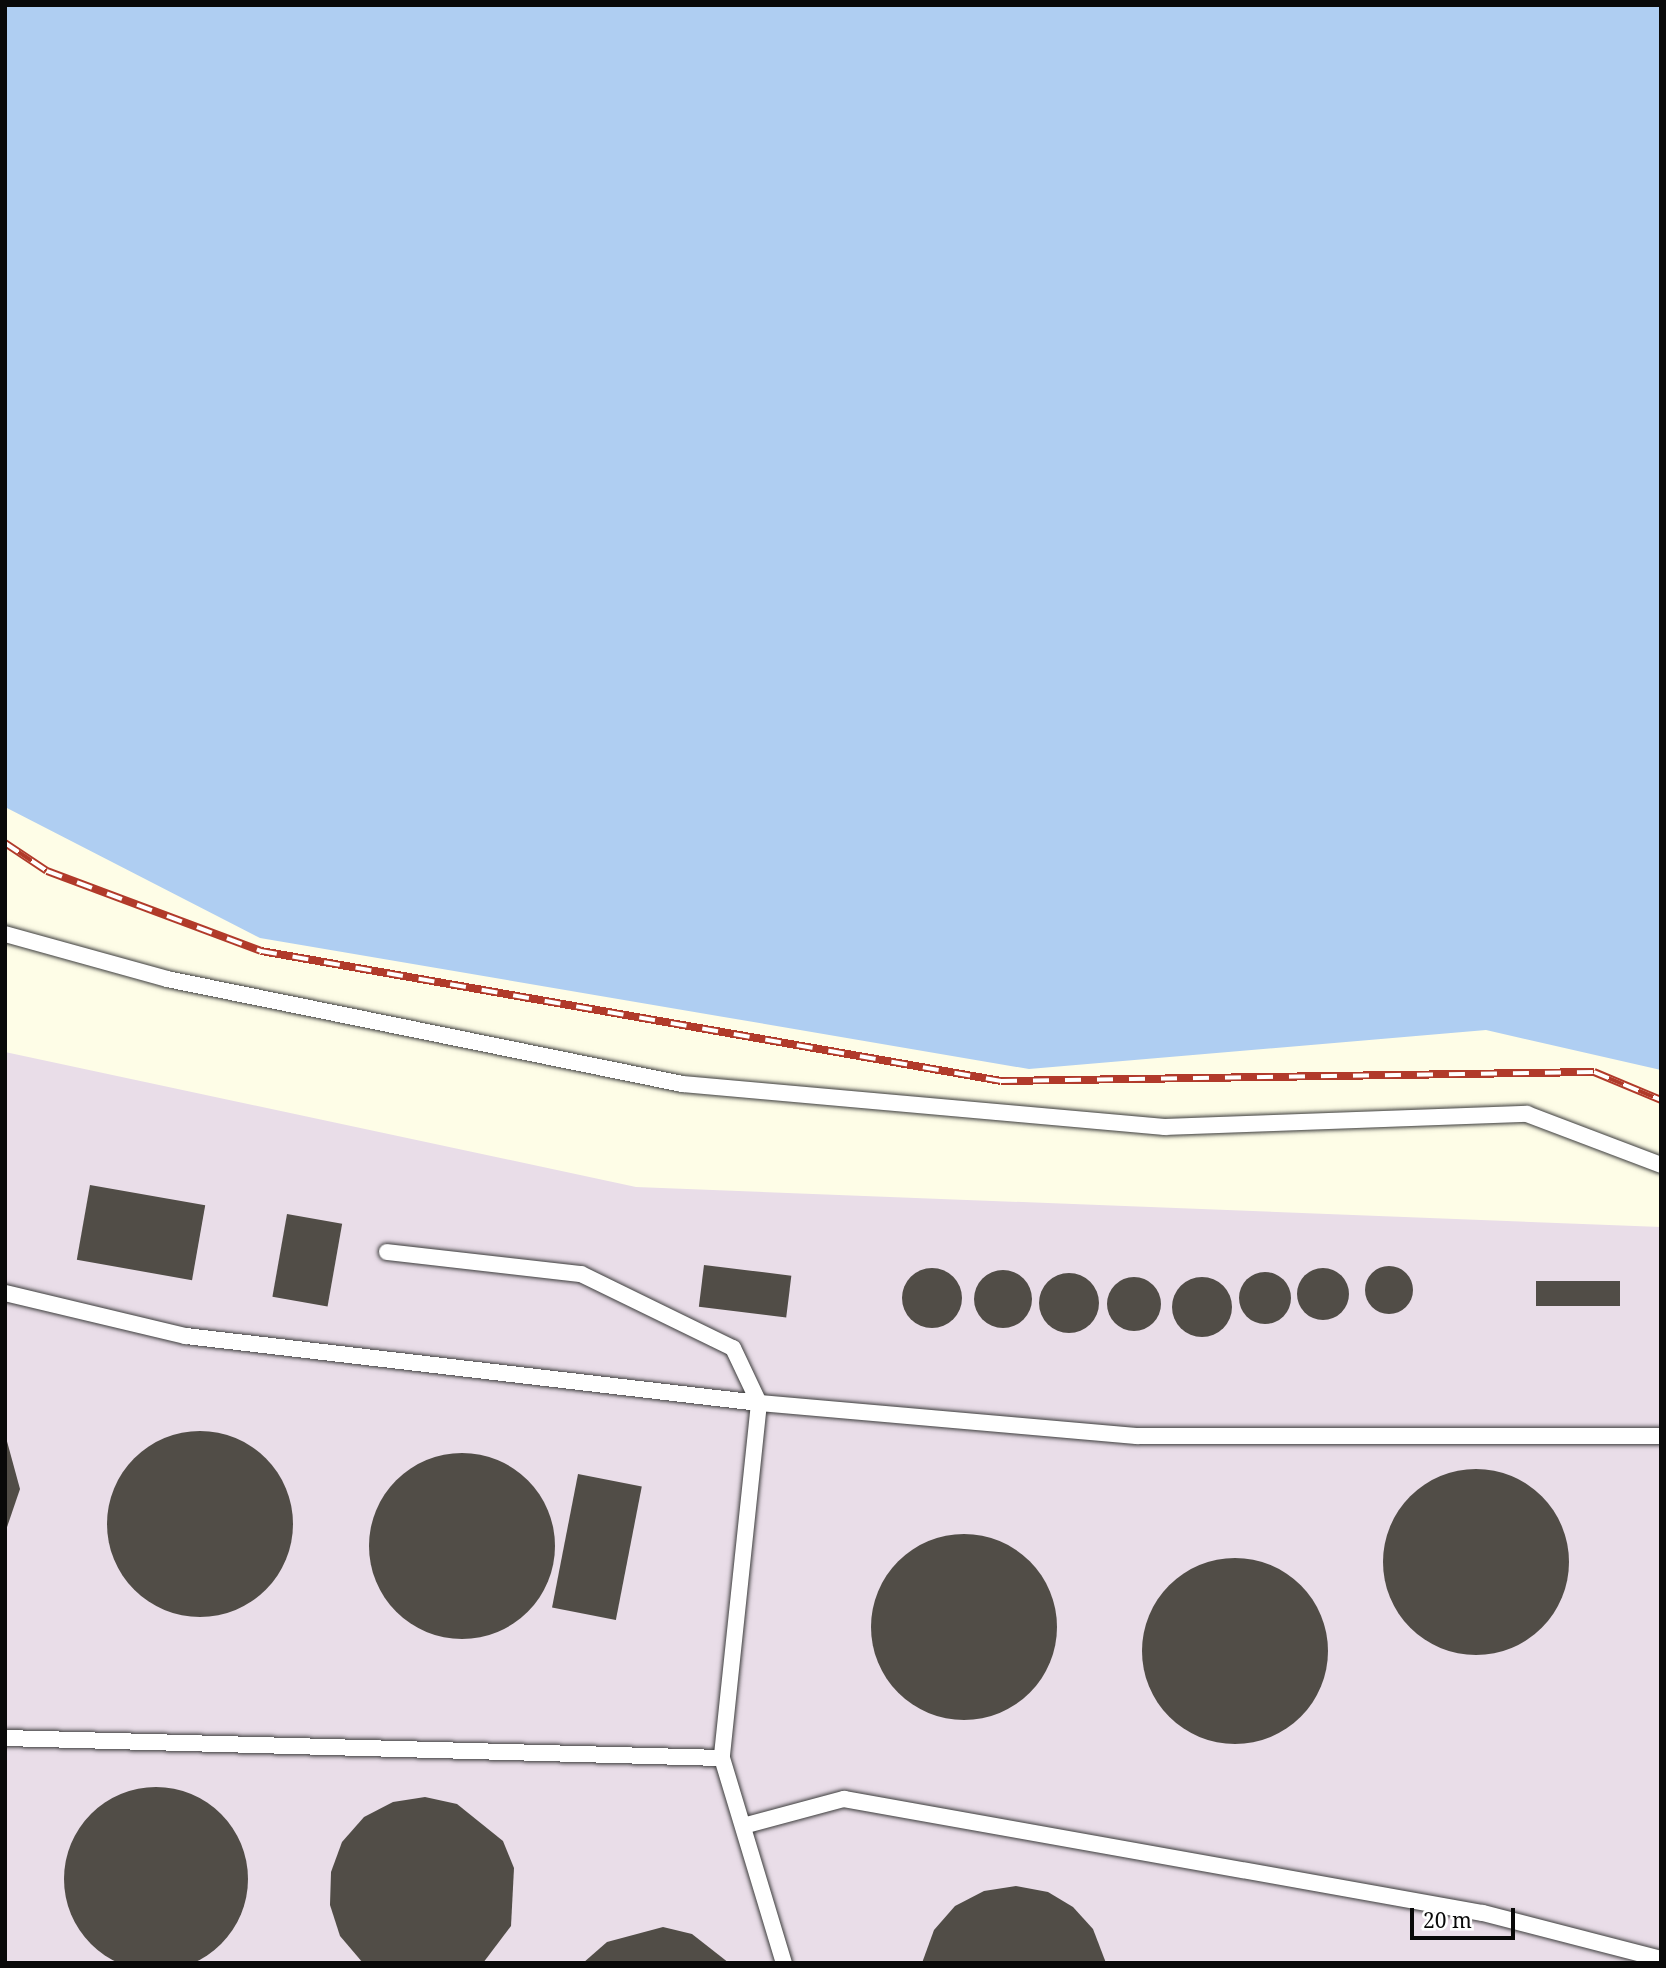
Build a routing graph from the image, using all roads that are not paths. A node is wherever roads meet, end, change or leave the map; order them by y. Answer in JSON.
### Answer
{"nodes":[{"id":1,"x":5,"y":934,"type":"edge"},
{"id":2,"x":1661,"y":1165,"type":"edge"},
{"id":3,"x":387,"y":1252,"type":"dead end"},
{"id":4,"x":5,"y":1293,"type":"edge"},
{"id":5,"x":759,"y":1403,"type":"junction"},
{"id":6,"x":1661,"y":1436,"type":"edge"},
{"id":7,"x":5,"y":1738,"type":"edge"},
{"id":8,"x":722,"y":1758,"type":"junction"},
{"id":9,"x":743,"y":1826,"type":"junction"},
{"id":10,"x":1661,"y":1959,"type":"edge"},
{"id":11,"x":784,"y":1963,"type":"edge"}],
"edges":[{"from":1,"to":2,"type":"lane"},
{"from":3,"to":5,"type":"lane"},
{"from":4,"to":5,"type":"lane"},
{"from":5,"to":6,"type":"lane"},
{"from":5,"to":8,"type":"lane"},
{"from":7,"to":8,"type":"lane"},
{"from":8,"to":9,"type":"lane"},
{"from":9,"to":10,"type":"lane"},
{"from":9,"to":11,"type":"lane"}]}
